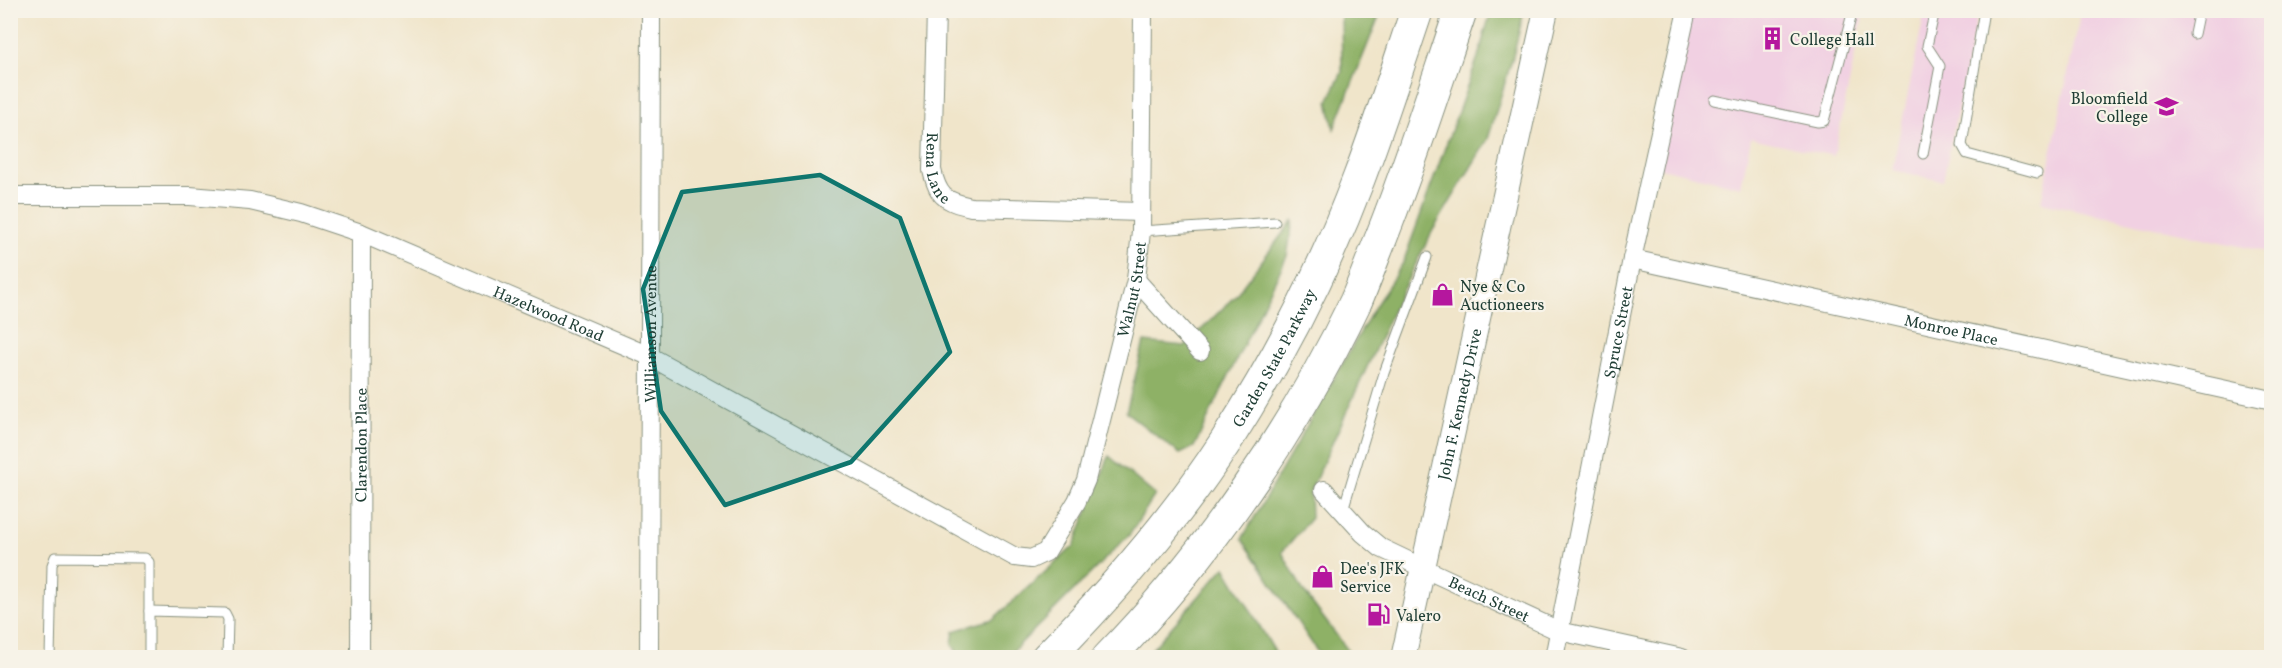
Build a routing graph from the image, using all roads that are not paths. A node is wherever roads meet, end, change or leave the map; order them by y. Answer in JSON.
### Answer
{"nodes":[{"id":1,"x":651,"y":10,"type":"edge"},
{"id":2,"x":936,"y":10,"type":"edge"},
{"id":3,"x":1143,"y":10,"type":"edge"},
{"id":4,"x":1417,"y":10,"type":"edge"},
{"id":5,"x":1461,"y":10,"type":"edge"},
{"id":6,"x":1546,"y":10,"type":"edge"},
{"id":7,"x":1688,"y":10,"type":"edge"},
{"id":8,"x":1852,"y":10,"type":"edge"},
{"id":9,"x":1935,"y":10,"type":"edge"},
{"id":10,"x":1984,"y":10,"type":"edge"},
{"id":11,"x":2199,"y":10,"type":"edge"},
{"id":12,"x":2194,"y":34,"type":"dead end"},
{"id":13,"x":1714,"y":100,"type":"dead end"},
{"id":14,"x":1923,"y":154,"type":"dead end"},
{"id":15,"x":2037,"y":173,"type":"dead end"},
{"id":16,"x":10,"y":196,"type":"edge"},
{"id":17,"x":1141,"y":212,"type":"junction"},
{"id":18,"x":1275,"y":222,"type":"dead end"},
{"id":19,"x":1141,"y":231,"type":"junction"},
{"id":20,"x":361,"y":233,"type":"junction"},
{"id":21,"x":1427,"y":257,"type":"dead end"},
{"id":22,"x":1632,"y":259,"type":"junction"},
{"id":23,"x":1136,"y":280,"type":"junction"},
{"id":24,"x":1200,"y":351,"type":"dead end"},
{"id":25,"x":649,"y":356,"type":"junction"},
{"id":26,"x":2271,"y":400,"type":"edge"},
{"id":27,"x":1324,"y":490,"type":"dead end"},
{"id":28,"x":1343,"y":510,"type":"junction"},
{"id":29,"x":1046,"y":552,"type":"joint"},
{"id":30,"x":1423,"y":568,"type":"junction"},
{"id":31,"x":149,"y":611,"type":"junction"},
{"id":32,"x":1559,"y":631,"type":"junction"},
{"id":33,"x":50,"y":657,"type":"edge"},
{"id":34,"x":149,"y":657,"type":"edge"},
{"id":35,"x":227,"y":657,"type":"edge"},
{"id":36,"x":360,"y":657,"type":"edge"},
{"id":37,"x":649,"y":657,"type":"edge"},
{"id":38,"x":1047,"y":657,"type":"edge"},
{"id":39,"x":1108,"y":657,"type":"edge"},
{"id":40,"x":1403,"y":657,"type":"edge"},
{"id":41,"x":1554,"y":657,"type":"edge"},
{"id":42,"x":1682,"y":657,"type":"edge"}],
"edges":[{"from":1,"to":25,"type":"street","name":"Williamson Avenue"},
{"from":2,"to":17,"type":"street","name":"Rena Lane"},
{"from":3,"to":17,"type":"street","name":"Walnut Street"},
{"from":4,"to":38,"type":"highway","name":"Garden State Parkway"},
{"from":5,"to":39,"type":"highway"},
{"from":6,"to":30,"type":"main road","name":"John F. Kennedy Drive"},
{"from":7,"to":22,"type":"street","name":"Spruce Street"},
{"from":8,"to":13,"type":"lane"},
{"from":9,"to":14,"type":"lane"},
{"from":10,"to":15,"type":"lane"},
{"from":11,"to":12,"type":"lane"},
{"from":16,"to":20,"type":"street","name":"Hazelwood Road"},
{"from":17,"to":19,"type":"street","name":"Walnut Street"},
{"from":18,"to":19,"type":"lane"},
{"from":19,"to":23,"type":"street","name":"Walnut Street"},
{"from":20,"to":25,"type":"street","name":"Hazelwood Road"},
{"from":20,"to":36,"type":"street","name":"Clarendon Place"},
{"from":21,"to":28,"type":"lane"},
{"from":22,"to":26,"type":"street","name":"Monroe Place"},
{"from":22,"to":32,"type":"street","name":"Spruce Street"},
{"from":23,"to":24,"type":"street"},
{"from":23,"to":29,"type":"street","name":"Walnut Street"},
{"from":25,"to":29,"type":"street","name":"Hazelwood Road"},
{"from":25,"to":37,"type":"street","name":"Williamson Avenue"},
{"from":27,"to":28,"type":"street","name":"Beach Street"},
{"from":28,"to":30,"type":"street","name":"Beach Street"},
{"from":30,"to":32,"type":"street","name":"Beach Street"},
{"from":30,"to":40,"type":"main road","name":"John F. Kennedy Drive"},
{"from":31,"to":33,"type":"lane"},
{"from":31,"to":34,"type":"lane"},
{"from":31,"to":35,"type":"lane"},
{"from":32,"to":41,"type":"street","name":"Spruce Street"},
{"from":32,"to":42,"type":"street","name":"Beach Street"}]}
